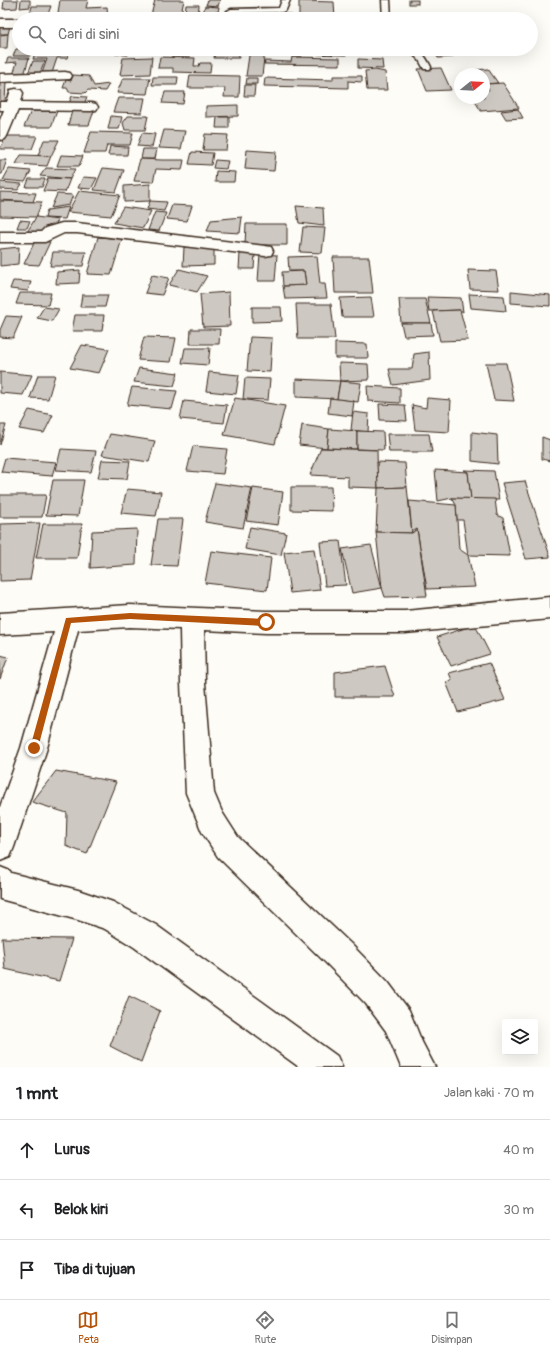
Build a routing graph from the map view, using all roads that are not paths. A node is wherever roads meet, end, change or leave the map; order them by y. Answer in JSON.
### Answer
{"nodes":[{"id":1,"x":286,"y":0,"type":"edge"},
{"id":2,"x":386,"y":0,"type":"edge"},
{"id":3,"x":231,"y":11,"type":"dead end"},
{"id":4,"x":387,"y":12,"type":"edge"},
{"id":5,"x":12,"y":23,"type":"edge"},
{"id":6,"x":0,"y":24,"type":"edge"},
{"id":7,"x":418,"y":56,"type":"edge"},
{"id":8,"x":426,"y":67,"type":"dead end"},
{"id":9,"x":65,"y":76,"type":"dead end"},
{"id":10,"x":0,"y":78,"type":"edge"},
{"id":11,"x":20,"y":78,"type":"junction"},
{"id":12,"x":7,"y":106,"type":"edge"},
{"id":13,"x":91,"y":107,"type":"dead end"},
{"id":14,"x":0,"y":136,"type":"edge"},
{"id":15,"x":0,"y":237,"type":"edge"},
{"id":16,"x":265,"y":251,"type":"dead end"},
{"id":17,"x":550,"y":608,"type":"edge"},
{"id":18,"x":192,"y":619,"type":"junction"},
{"id":19,"x":69,"y":620,"type":"junction"},
{"id":20,"x":0,"y":624,"type":"edge"},
{"id":21,"x":0,"y":847,"type":"edge"},
{"id":22,"x":0,"y":881,"type":"edge"},
{"id":23,"x":326,"y":1067,"type":"edge"},
{"id":24,"x":419,"y":1067,"type":"edge"}],
"edges":[{"from":1,"to":3,"type":"lane"},
{"from":2,"to":4,"type":"lane"},
{"from":5,"to":6,"type":"street"},
{"from":7,"to":8,"type":"lane"},
{"from":9,"to":11,"type":"street"},
{"from":10,"to":11,"type":"street"},
{"from":11,"to":12,"type":"street"},
{"from":12,"to":13,"type":"street"},
{"from":12,"to":14,"type":"street"},
{"from":15,"to":16,"type":"street"},
{"from":17,"to":18,"type":"street"},
{"from":18,"to":19,"type":"street"},
{"from":18,"to":24,"type":"street"},
{"from":19,"to":20,"type":"street"},
{"from":19,"to":21,"type":"street"},
{"from":22,"to":23,"type":"street"}]}
